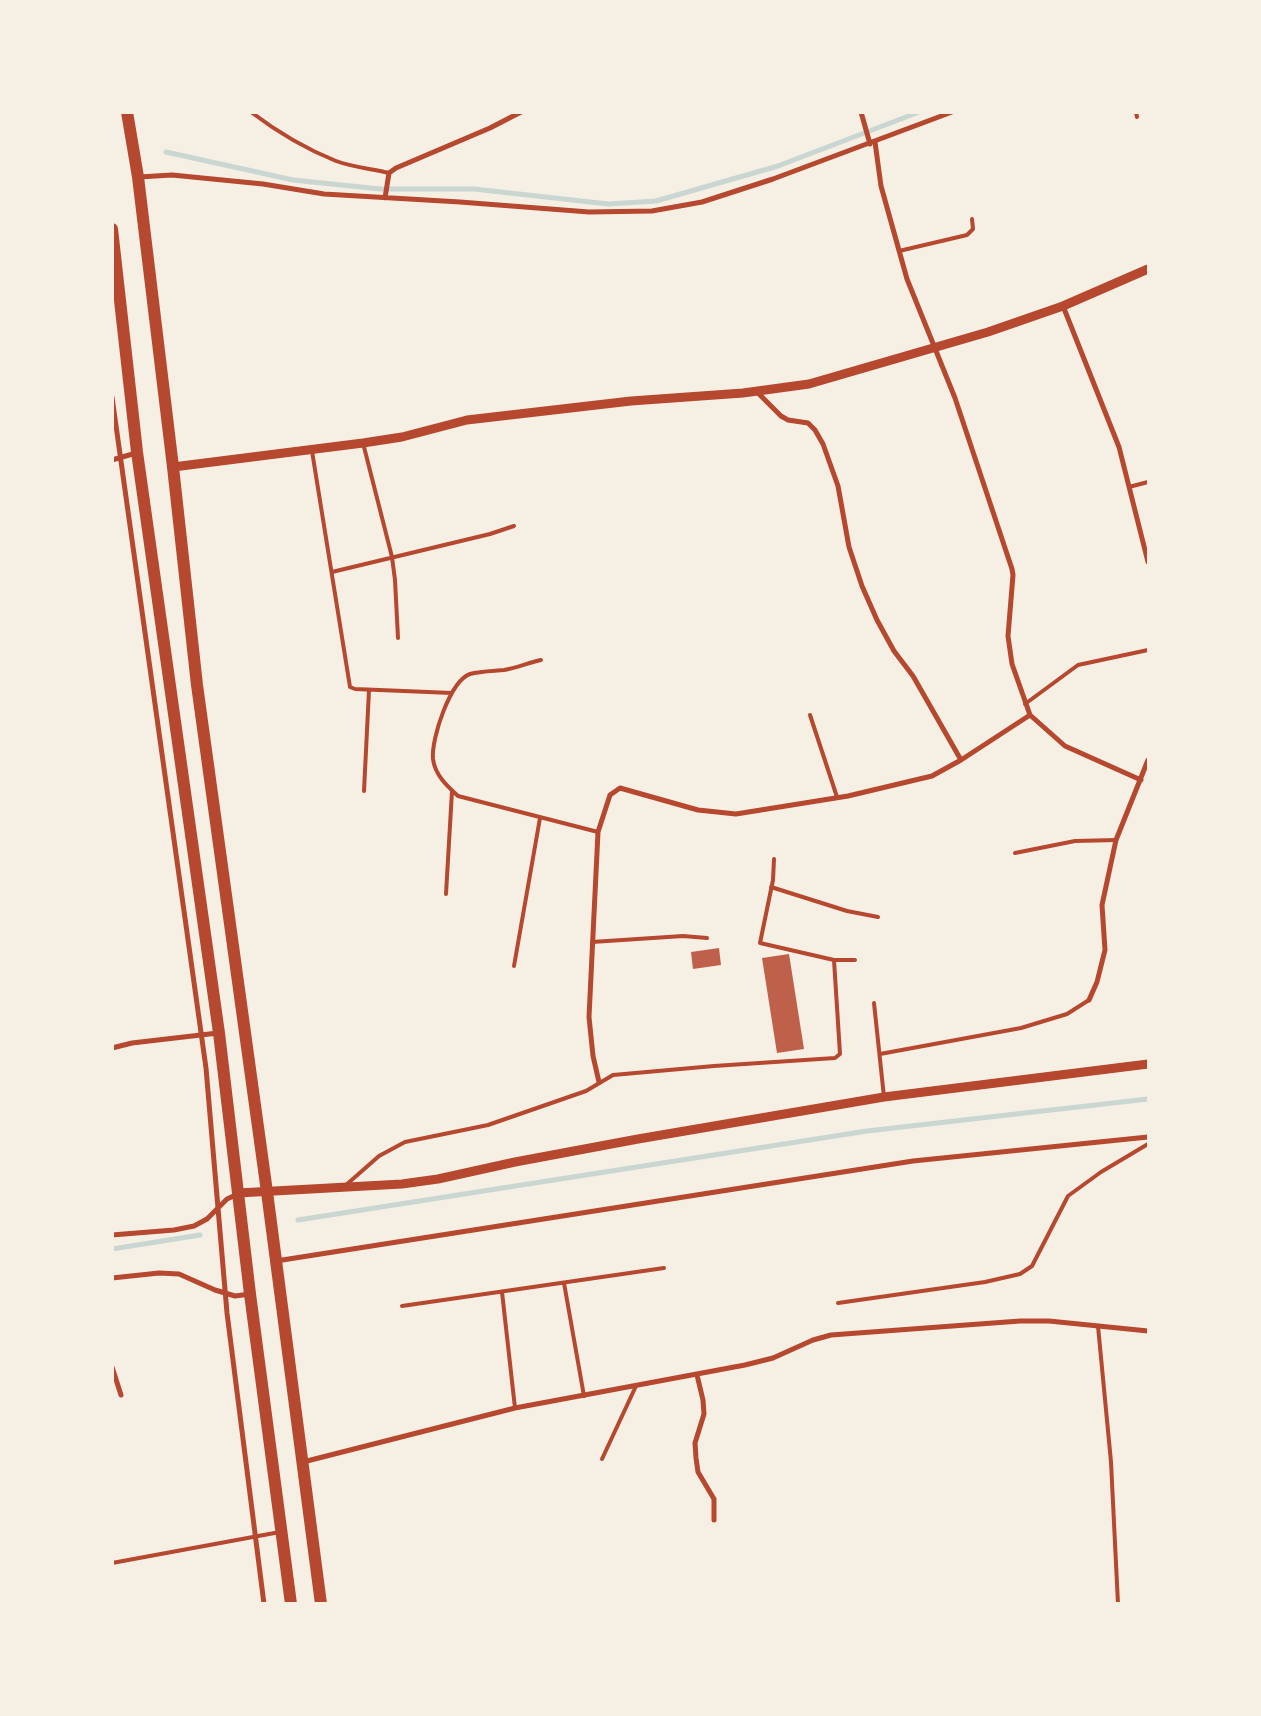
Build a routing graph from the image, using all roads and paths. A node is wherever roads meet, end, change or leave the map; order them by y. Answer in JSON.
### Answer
{"nodes":[{"id":1,"x":127,"y":112,"type":"edge"},
{"id":2,"x":251,"y":112,"type":"edge"},
{"id":3,"x":521,"y":112,"type":"edge"},
{"id":4,"x":861,"y":112,"type":"edge"},
{"id":5,"x":952,"y":112,"type":"edge"},
{"id":6,"x":871,"y":141,"type":"junction"},
{"id":7,"x":389,"y":173,"type":"junction"},
{"id":8,"x":138,"y":177,"type":"junction"},
{"id":9,"x":385,"y":196,"type":"junction"},
{"id":10,"x":972,"y":219,"type":"dead end"},
{"id":11,"x":112,"y":229,"type":"edge"},
{"id":12,"x":899,"y":251,"type":"junction"},
{"id":13,"x":1148,"y":269,"type":"edge"},
{"id":14,"x":1063,"y":306,"type":"junction"},
{"id":15,"x":934,"y":349,"type":"junction"},
{"id":16,"x":755,"y":391,"type":"junction"},
{"id":17,"x":112,"y":398,"type":"edge"},
{"id":18,"x":363,"y":443,"type":"junction"},
{"id":19,"x":312,"y":451,"type":"junction"},
{"id":20,"x":137,"y":452,"type":"junction"},
{"id":21,"x":121,"y":457,"type":"junction"},
{"id":22,"x":112,"y":460,"type":"edge"},
{"id":23,"x":173,"y":467,"type":"junction"},
{"id":24,"x":1148,"y":482,"type":"edge"},
{"id":25,"x":1129,"y":487,"type":"junction"},
{"id":26,"x":514,"y":526,"type":"dead end"},
{"id":27,"x":392,"y":557,"type":"junction"},
{"id":28,"x":1148,"y":562,"type":"edge"},
{"id":29,"x":332,"y":572,"type":"junction"},
{"id":30,"x":398,"y":638,"type":"dead end"},
{"id":31,"x":1148,"y":650,"type":"edge"},
{"id":32,"x":540,"y":660,"type":"dead end"},
{"id":33,"x":369,"y":690,"type":"junction"},
{"id":34,"x":452,"y":693,"type":"junction"},
{"id":35,"x":1025,"y":704,"type":"junction"},
{"id":36,"x":1030,"y":715,"type":"junction"},
{"id":37,"x":810,"y":716,"type":"dead end"},
{"id":38,"x":961,"y":760,"type":"junction"},
{"id":39,"x":1148,"y":760,"type":"edge"},
{"id":40,"x":1140,"y":780,"type":"junction"},
{"id":41,"x":364,"y":791,"type":"dead end"},
{"id":42,"x":452,"y":791,"type":"junction"},
{"id":43,"x":837,"y":797,"type":"junction"},
{"id":44,"x":540,"y":818,"type":"junction"},
{"id":45,"x":598,"y":832,"type":"junction"},
{"id":46,"x":1116,"y":840,"type":"junction"},
{"id":47,"x":1016,"y":853,"type":"dead end"},
{"id":48,"x":774,"y":859,"type":"dead end"},
{"id":49,"x":771,"y":887,"type":"junction"},
{"id":50,"x":446,"y":894,"type":"dead end"},
{"id":51,"x":878,"y":917,"type":"dead end"},
{"id":52,"x":707,"y":938,"type":"dead end"},
{"id":53,"x":592,"y":942,"type":"junction"},
{"id":54,"x":834,"y":960,"type":"junction"},
{"id":55,"x":855,"y":960,"type":"dead end"},
{"id":56,"x":514,"y":966,"type":"dead end"},
{"id":57,"x":1089,"y":1000,"type":"joint"},
{"id":58,"x":874,"y":1002,"type":"dead end"},
{"id":59,"x":218,"y":1033,"type":"junction"},
{"id":60,"x":201,"y":1035,"type":"junction"},
{"id":61,"x":112,"y":1048,"type":"edge"},
{"id":62,"x":880,"y":1054,"type":"junction"},
{"id":63,"x":1148,"y":1064,"type":"edge"},
{"id":64,"x":599,"y":1082,"type":"junction"},
{"id":65,"x":884,"y":1097,"type":"junction"},
{"id":66,"x":1148,"y":1137,"type":"edge"},
{"id":67,"x":1148,"y":1144,"type":"edge"},
{"id":68,"x":344,"y":1186,"type":"junction"},
{"id":69,"x":267,"y":1192,"type":"junction"},
{"id":70,"x":238,"y":1193,"type":"junction"},
{"id":71,"x":218,"y":1209,"type":"junction"},
{"id":72,"x":112,"y":1235,"type":"edge"},
{"id":73,"x":276,"y":1261,"type":"junction"},
{"id":74,"x":664,"y":1268,"type":"dead end"},
{"id":75,"x":112,"y":1278,"type":"edge"},
{"id":76,"x":564,"y":1283,"type":"junction"},
{"id":77,"x":502,"y":1292,"type":"junction"},
{"id":78,"x":225,"y":1293,"type":"junction"},
{"id":79,"x":250,"y":1294,"type":"junction"},
{"id":80,"x":838,"y":1303,"type":"dead end"},
{"id":81,"x":402,"y":1306,"type":"dead end"},
{"id":82,"x":1098,"y":1326,"type":"junction"},
{"id":83,"x":1148,"y":1331,"type":"edge"},
{"id":84,"x":112,"y":1366,"type":"edge"},
{"id":85,"x":697,"y":1375,"type":"junction"},
{"id":86,"x":636,"y":1386,"type":"junction"},
{"id":87,"x":121,"y":1394,"type":"dead end"},
{"id":88,"x":584,"y":1396,"type":"junction"},
{"id":89,"x":515,"y":1408,"type":"junction"},
{"id":90,"x":602,"y":1459,"type":"dead end"},
{"id":91,"x":302,"y":1462,"type":"junction"},
{"id":92,"x":714,"y":1520,"type":"dead end"},
{"id":93,"x":282,"y":1532,"type":"junction"},
{"id":94,"x":255,"y":1536,"type":"junction"},
{"id":95,"x":112,"y":1563,"type":"edge"},
{"id":96,"x":264,"y":1604,"type":"edge"},
{"id":97,"x":291,"y":1604,"type":"edge"},
{"id":98,"x":321,"y":1604,"type":"edge"},
{"id":99,"x":1118,"y":1604,"type":"edge"}],
"edges":[{"from":1,"to":8,"type":"highway"},
{"from":2,"to":7,"type":"lane"},
{"from":3,"to":7,"type":"street"},
{"from":4,"to":6,"type":"street"},
{"from":5,"to":6,"type":"street"},
{"from":6,"to":9,"type":"street"},
{"from":6,"to":12,"type":"street"},
{"from":7,"to":9,"type":"street"},
{"from":8,"to":9,"type":"street"},
{"from":8,"to":23,"type":"highway"},
{"from":10,"to":12,"type":"lane"},
{"from":11,"to":20,"type":"highway"},
{"from":12,"to":15,"type":"street"},
{"from":13,"to":14,"type":"street"},
{"from":14,"to":15,"type":"street"},
{"from":14,"to":25,"type":"street"},
{"from":15,"to":16,"type":"street"},
{"from":15,"to":35,"type":"street"},
{"from":16,"to":18,"type":"street"},
{"from":16,"to":38,"type":"street"},
{"from":17,"to":21,"type":"street"},
{"from":18,"to":19,"type":"street"},
{"from":18,"to":27,"type":"lane"},
{"from":19,"to":23,"type":"street"},
{"from":19,"to":29,"type":"lane"},
{"from":20,"to":21,"type":"street"},
{"from":20,"to":59,"type":"highway"},
{"from":21,"to":22,"type":"street"},
{"from":21,"to":60,"type":"street"},
{"from":23,"to":69,"type":"highway"},
{"from":24,"to":25,"type":"lane"},
{"from":25,"to":28,"type":"street"},
{"from":26,"to":27,"type":"lane"},
{"from":27,"to":29,"type":"lane"},
{"from":27,"to":30,"type":"lane"},
{"from":29,"to":33,"type":"lane"},
{"from":31,"to":35,"type":"lane"},
{"from":32,"to":34,"type":"lane"},
{"from":33,"to":34,"type":"lane"},
{"from":33,"to":41,"type":"lane"},
{"from":34,"to":42,"type":"lane"},
{"from":35,"to":36,"type":"street"},
{"from":36,"to":38,"type":"street"},
{"from":36,"to":40,"type":"street"},
{"from":37,"to":43,"type":"lane"},
{"from":38,"to":43,"type":"street"},
{"from":39,"to":40,"type":"street"},
{"from":40,"to":46,"type":"street"},
{"from":42,"to":44,"type":"lane"},
{"from":42,"to":50,"type":"lane"},
{"from":43,"to":45,"type":"street"},
{"from":44,"to":45,"type":"lane"},
{"from":44,"to":56,"type":"lane"},
{"from":45,"to":53,"type":"street"},
{"from":46,"to":47,"type":"lane"},
{"from":46,"to":57,"type":"street"},
{"from":48,"to":49,"type":"lane"},
{"from":49,"to":51,"type":"lane"},
{"from":49,"to":54,"type":"lane"},
{"from":52,"to":53,"type":"lane"},
{"from":53,"to":64,"type":"street"},
{"from":54,"to":55,"type":"lane"},
{"from":54,"to":64,"type":"lane"},
{"from":57,"to":62,"type":"lane"},
{"from":58,"to":62,"type":"lane"},
{"from":59,"to":60,"type":"street"},
{"from":59,"to":70,"type":"highway"},
{"from":60,"to":61,"type":"street"},
{"from":60,"to":71,"type":"street"},
{"from":62,"to":65,"type":"lane"},
{"from":63,"to":65,"type":"street"},
{"from":64,"to":68,"type":"lane"},
{"from":65,"to":68,"type":"street"},
{"from":66,"to":73,"type":"street"},
{"from":67,"to":80,"type":"lane"},
{"from":68,"to":69,"type":"street"},
{"from":69,"to":70,"type":"street"},
{"from":69,"to":73,"type":"highway"},
{"from":70,"to":71,"type":"street"},
{"from":70,"to":79,"type":"highway"},
{"from":71,"to":72,"type":"street"},
{"from":71,"to":78,"type":"street"},
{"from":73,"to":91,"type":"highway"},
{"from":74,"to":76,"type":"lane"},
{"from":75,"to":78,"type":"street"},
{"from":76,"to":77,"type":"lane"},
{"from":76,"to":88,"type":"lane"},
{"from":77,"to":81,"type":"lane"},
{"from":77,"to":89,"type":"lane"},
{"from":78,"to":79,"type":"street"},
{"from":78,"to":94,"type":"street"},
{"from":79,"to":93,"type":"highway"},
{"from":82,"to":83,"type":"street"},
{"from":82,"to":85,"type":"street"},
{"from":82,"to":99,"type":"lane"},
{"from":84,"to":87,"type":"street"},
{"from":85,"to":86,"type":"street"},
{"from":85,"to":92,"type":"street"},
{"from":86,"to":88,"type":"street"},
{"from":86,"to":90,"type":"lane"},
{"from":88,"to":89,"type":"street"},
{"from":89,"to":91,"type":"street"},
{"from":91,"to":98,"type":"highway"},
{"from":93,"to":94,"type":"lane"},
{"from":93,"to":97,"type":"highway"},
{"from":94,"to":95,"type":"lane"},
{"from":94,"to":96,"type":"street"}]}
